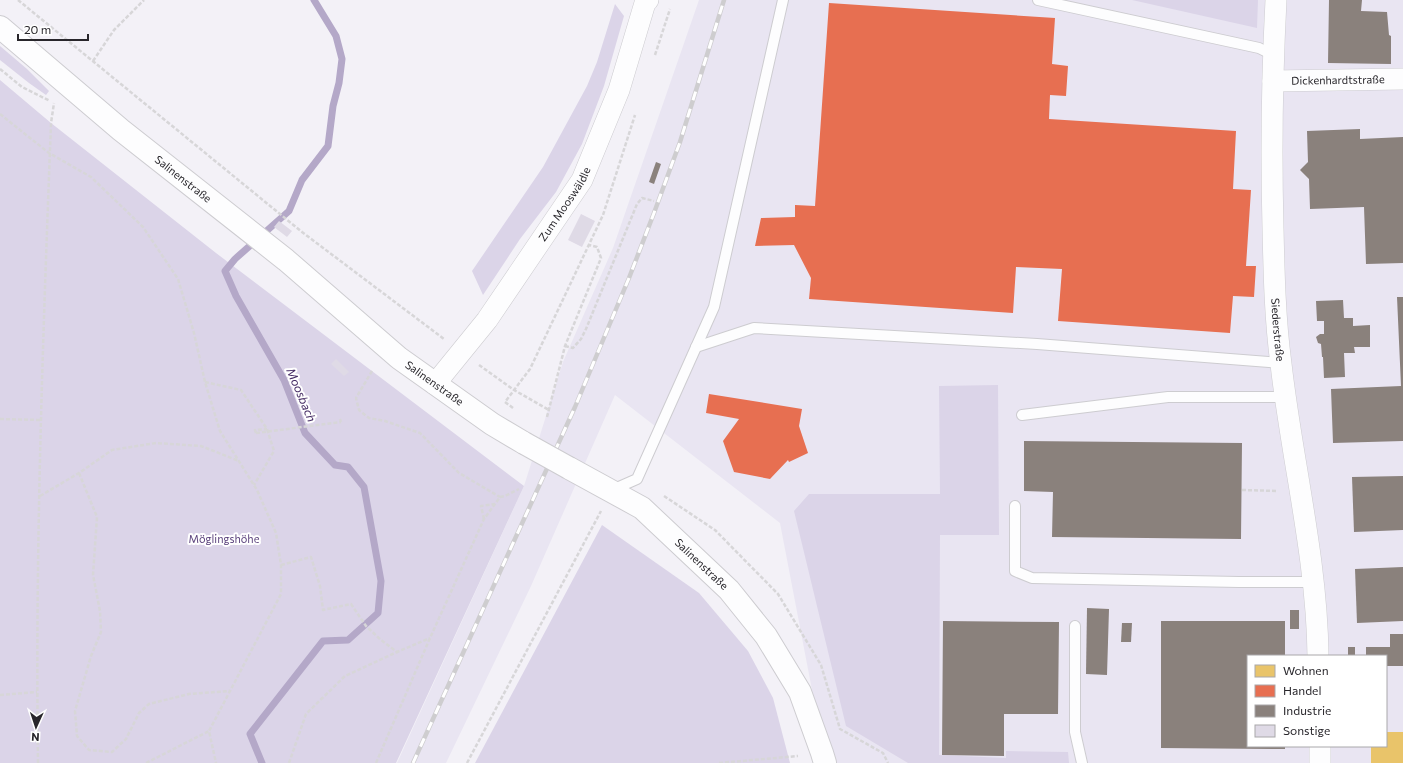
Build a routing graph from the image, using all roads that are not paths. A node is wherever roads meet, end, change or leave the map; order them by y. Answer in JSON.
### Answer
{"nodes":[{"id":1,"x":648,"y":0,"type":"edge"},
{"id":2,"x":783,"y":0,"type":"edge"},
{"id":3,"x":1038,"y":0,"type":"edge"},
{"id":4,"x":1276,"y":0,"type":"edge"},
{"id":5,"x":0,"y":27,"type":"edge"},
{"id":6,"x":1273,"y":55,"type":"junction"},
{"id":7,"x":1403,"y":79,"type":"edge"},
{"id":8,"x":1273,"y":81,"type":"junction"},
{"id":9,"x":696,"y":347,"type":"junction"},
{"id":10,"x":1281,"y":363,"type":"junction"},
{"id":11,"x":435,"y":384,"type":"junction"},
{"id":12,"x":1285,"y":397,"type":"junction"},
{"id":13,"x":1022,"y":415,"type":"dead end"},
{"id":14,"x":612,"y":490,"type":"junction"},
{"id":15,"x":1015,"y":506,"type":"dead end"},
{"id":16,"x":1313,"y":582,"type":"junction"},
{"id":17,"x":1076,"y":626,"type":"dead end"},
{"id":18,"x":1318,"y":655,"type":"edge"},
{"id":19,"x":1320,"y":747,"type":"edge"},
{"id":20,"x":824,"y":758,"type":"edge"},
{"id":21,"x":1082,"y":763,"type":"edge"},
{"id":22,"x":1320,"y":763,"type":"edge"}],
"edges":[{"from":1,"to":11,"type":"street","name":"Zum Mooswäldle"},
{"from":2,"to":9,"type":"lane"},
{"from":3,"to":6,"type":"lane"},
{"from":4,"to":6,"type":"street","name":"Siederstraße"},
{"from":5,"to":11,"type":"street","name":"Salinenstraße"},
{"from":6,"to":8,"type":"street","name":"Siederstraße"},
{"from":7,"to":8,"type":"street","name":"Dickenhardtstraße"},
{"from":8,"to":10,"type":"street","name":"Siederstraße"},
{"from":9,"to":10,"type":"lane"},
{"from":9,"to":14,"type":"lane"},
{"from":10,"to":12,"type":"street","name":"Siederstraße"},
{"from":11,"to":14,"type":"street","name":"Salinenstraße","bridge":true},
{"from":12,"to":13,"type":"lane"},
{"from":12,"to":16,"type":"street","name":"Siederstraße"},
{"from":14,"to":20,"type":"street","name":"Salinenstraße"},
{"from":15,"to":16,"type":"lane"},
{"from":16,"to":18,"type":"street","name":"Siederstraße"},
{"from":17,"to":21,"type":"lane"},
{"from":19,"to":22,"type":"street"}]}
